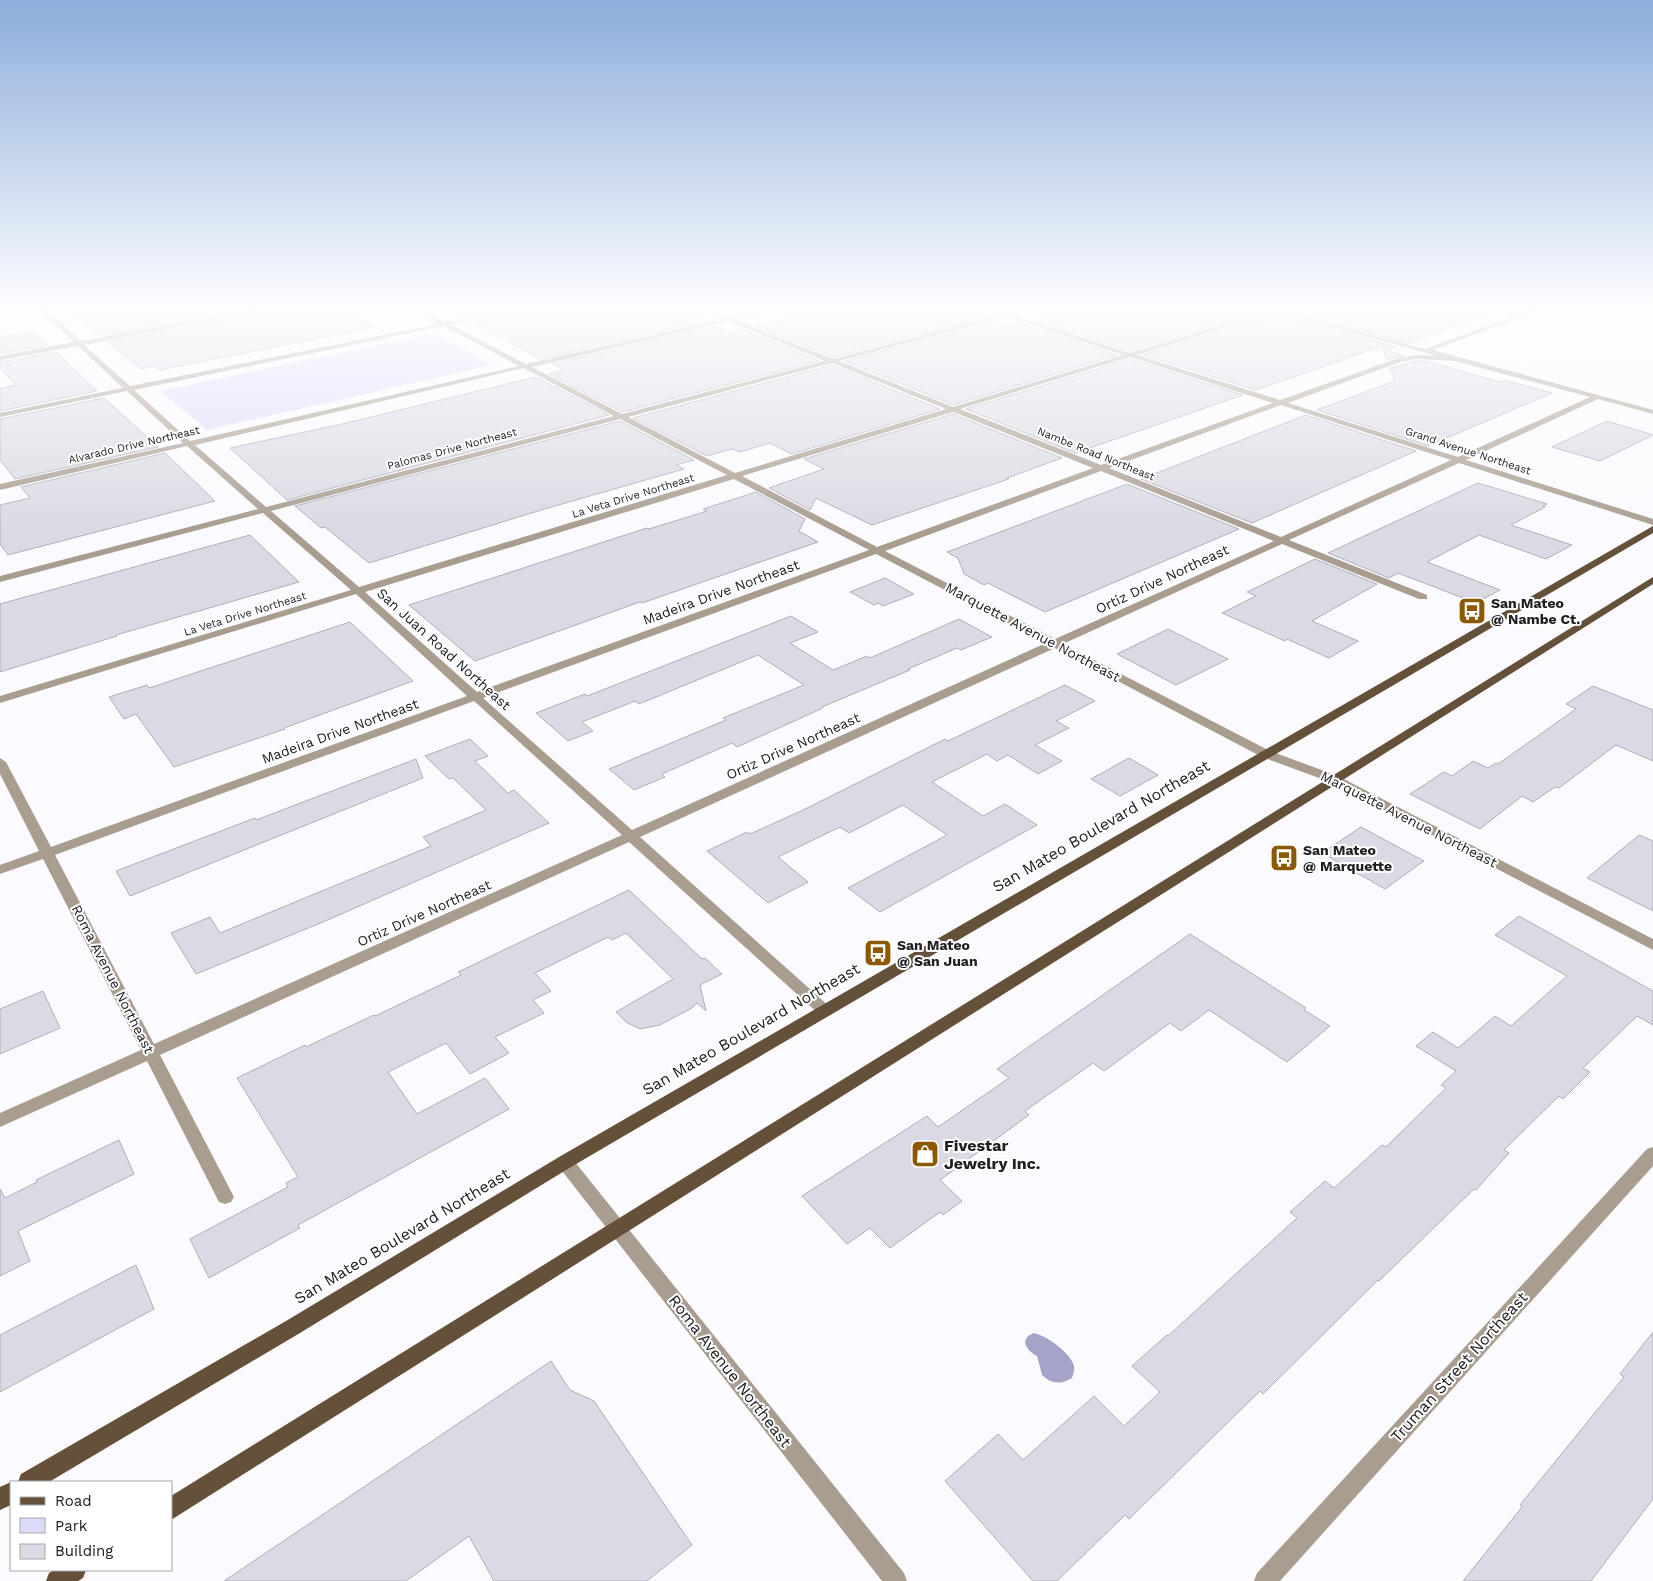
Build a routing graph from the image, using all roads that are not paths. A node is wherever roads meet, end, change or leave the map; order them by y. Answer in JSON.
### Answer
{"nodes":[{"id":1,"x":125,"y":384,"type":"edge"},
{"id":2,"x":151,"y":384,"type":"edge"},
{"id":3,"x":448,"y":384,"type":"edge"},
{"id":4,"x":559,"y":384,"type":"edge"},
{"id":5,"x":741,"y":384,"type":"edge"},
{"id":6,"x":889,"y":384,"type":"edge"},
{"id":7,"x":1038,"y":384,"type":"edge"},
{"id":8,"x":1222,"y":384,"type":"edge"},
{"id":9,"x":1331,"y":384,"type":"edge"},
{"id":10,"x":1549,"y":384,"type":"edge"},
{"id":11,"x":130,"y":388,"type":"junction"},
{"id":12,"x":1597,"y":397,"type":"junction"},
{"id":13,"x":1280,"y":402,"type":"junction"},
{"id":14,"x":954,"y":410,"type":"junction"},
{"id":15,"x":1653,"y":412,"type":"edge"},
{"id":16,"x":0,"y":415,"type":"edge"},
{"id":17,"x":620,"y":416,"type":"junction"},
{"id":18,"x":189,"y":444,"type":"junction"},
{"id":19,"x":1458,"y":460,"type":"junction"},
{"id":20,"x":1101,"y":468,"type":"junction"},
{"id":21,"x":734,"y":477,"type":"junction"},
{"id":22,"x":0,"y":487,"type":"edge"},
{"id":23,"x":264,"y":510,"type":"junction"},
{"id":24,"x":1653,"y":522,"type":"edge"},
{"id":25,"x":1653,"y":529,"type":"edge"},
{"id":26,"x":1281,"y":540,"type":"junction"},
{"id":27,"x":877,"y":550,"type":"junction"},
{"id":28,"x":0,"y":579,"type":"edge"},
{"id":29,"x":1653,"y":580,"type":"edge"},
{"id":30,"x":358,"y":591,"type":"junction"},
{"id":31,"x":1423,"y":597,"type":"dead end"},
{"id":32,"x":1055,"y":644,"type":"junction"},
{"id":33,"x":474,"y":696,"type":"junction"},
{"id":34,"x":0,"y":700,"type":"edge"},
{"id":35,"x":1266,"y":754,"type":"junction"},
{"id":36,"x":0,"y":762,"type":"edge"},
{"id":37,"x":1334,"y":779,"type":"junction"},
{"id":38,"x":631,"y":836,"type":"junction"},
{"id":39,"x":48,"y":853,"type":"junction"},
{"id":40,"x":0,"y":870,"type":"edge"},
{"id":41,"x":1653,"y":945,"type":"edge"},
{"id":42,"x":825,"y":1011,"type":"junction"},
{"id":43,"x":150,"y":1052,"type":"junction"},
{"id":44,"x":0,"y":1120,"type":"edge"},
{"id":45,"x":1653,"y":1154,"type":"edge"},
{"id":46,"x":565,"y":1162,"type":"junction"},
{"id":47,"x":225,"y":1197,"type":"dead end"},
{"id":48,"x":618,"y":1230,"type":"junction"},
{"id":49,"x":31,"y":1481,"type":"edge"},
{"id":50,"x":172,"y":1508,"type":"edge"},
{"id":51,"x":73,"y":1571,"type":"edge"},
{"id":52,"x":57,"y":1581,"type":"edge"},
{"id":53,"x":896,"y":1581,"type":"edge"},
{"id":54,"x":1265,"y":1581,"type":"edge"}],
"edges":[{"from":1,"to":11,"type":"street","name":"San Juan Road Northeast"},
{"from":2,"to":11,"type":"street"},
{"from":3,"to":18,"type":"street","name":"Alvarado Drive Northeast"},
{"from":4,"to":17,"type":"street","name":"Marquette Avenue Northeast"},
{"from":5,"to":17,"type":"street","name":"Palomas Drive Northeast"},
{"from":6,"to":14,"type":"street","name":"Nambe Road Northeast"},
{"from":7,"to":14,"type":"street","name":"La Veta Drive Northeast"},
{"from":8,"to":13,"type":"street","name":"Grand Avenue Northeast"},
{"from":9,"to":13,"type":"street","name":"Madeira Drive Northeast"},
{"from":10,"to":12,"type":"street"},
{"from":11,"to":16,"type":"street"},
{"from":11,"to":18,"type":"street","name":"San Juan Road Northeast"},
{"from":12,"to":15,"type":"street"},
{"from":12,"to":19,"type":"street","name":"Ortiz Drive Northeast"},
{"from":13,"to":19,"type":"street","name":"Grand Avenue Northeast"},
{"from":13,"to":20,"type":"street","name":"Madeira Drive Northeast"},
{"from":14,"to":20,"type":"street","name":"Nambe Road Northeast"},
{"from":14,"to":21,"type":"street","name":"La Veta Drive Northeast"},
{"from":17,"to":21,"type":"street","name":"Marquette Avenue Northeast"},
{"from":17,"to":23,"type":"street","name":"Palomas Drive Northeast"},
{"from":18,"to":22,"type":"street","name":"Alvarado Drive Northeast"},
{"from":18,"to":23,"type":"street","name":"San Juan Road Northeast"},
{"from":19,"to":24,"type":"street","name":"Grand Avenue Northeast"},
{"from":19,"to":26,"type":"street","name":"Ortiz Drive Northeast"},
{"from":20,"to":26,"type":"street","name":"Nambe Road Northeast"},
{"from":20,"to":27,"type":"street","name":"Madeira Drive Northeast"},
{"from":21,"to":27,"type":"street","name":"Marquette Avenue Northeast"},
{"from":21,"to":30,"type":"street","name":"La Veta Drive Northeast"},
{"from":23,"to":28,"type":"street","name":"Palomas Drive Northeast"},
{"from":23,"to":30,"type":"street","name":"San Juan Road Northeast"},
{"from":25,"to":35,"type":"main road","name":"San Mateo Boulevard Northeast"},
{"from":26,"to":31,"type":"street","name":"Nambe Road Northeast"},
{"from":26,"to":32,"type":"street","name":"Ortiz Drive Northeast"},
{"from":27,"to":32,"type":"street","name":"Marquette Avenue Northeast"},
{"from":27,"to":33,"type":"street","name":"Madeira Drive Northeast"},
{"from":29,"to":37,"type":"main road"},
{"from":30,"to":33,"type":"street","name":"San Juan Road Northeast"},
{"from":30,"to":34,"type":"street","name":"La Veta Drive Northeast"},
{"from":32,"to":35,"type":"street","name":"Marquette Avenue Northeast"},
{"from":32,"to":38,"type":"street","name":"Ortiz Drive Northeast"},
{"from":33,"to":38,"type":"street","name":"San Juan Road Northeast"},
{"from":33,"to":39,"type":"street","name":"Madeira Drive Northeast"},
{"from":35,"to":37,"type":"street","name":"Marquette Avenue Northeast"},
{"from":35,"to":42,"type":"main road","name":"San Mateo Boulevard Northeast"},
{"from":36,"to":39,"type":"street","name":"Roma Avenue Northeast"},
{"from":37,"to":41,"type":"street","name":"Marquette Avenue Northeast"},
{"from":37,"to":48,"type":"main road"},
{"from":38,"to":42,"type":"street","name":"San Juan Road Northeast"},
{"from":38,"to":43,"type":"street","name":"Ortiz Drive Northeast"},
{"from":39,"to":40,"type":"street","name":"Madeira Drive Northeast"},
{"from":39,"to":43,"type":"street","name":"Roma Avenue Northeast"},
{"from":42,"to":46,"type":"main road","name":"San Mateo Boulevard Northeast"},
{"from":43,"to":44,"type":"street","name":"Ortiz Drive Northeast"},
{"from":43,"to":47,"type":"street","name":"Roma Avenue Northeast"},
{"from":45,"to":54,"type":"street","name":"Truman Street Northeast"},
{"from":46,"to":48,"type":"street","name":"Roma Avenue Northeast"},
{"from":46,"to":49,"type":"main road","name":"San Mateo Boulevard Northeast"},
{"from":48,"to":50,"type":"main road"},
{"from":48,"to":53,"type":"street","name":"Roma Avenue Northeast"},
{"from":51,"to":52,"type":"main road"}]}
